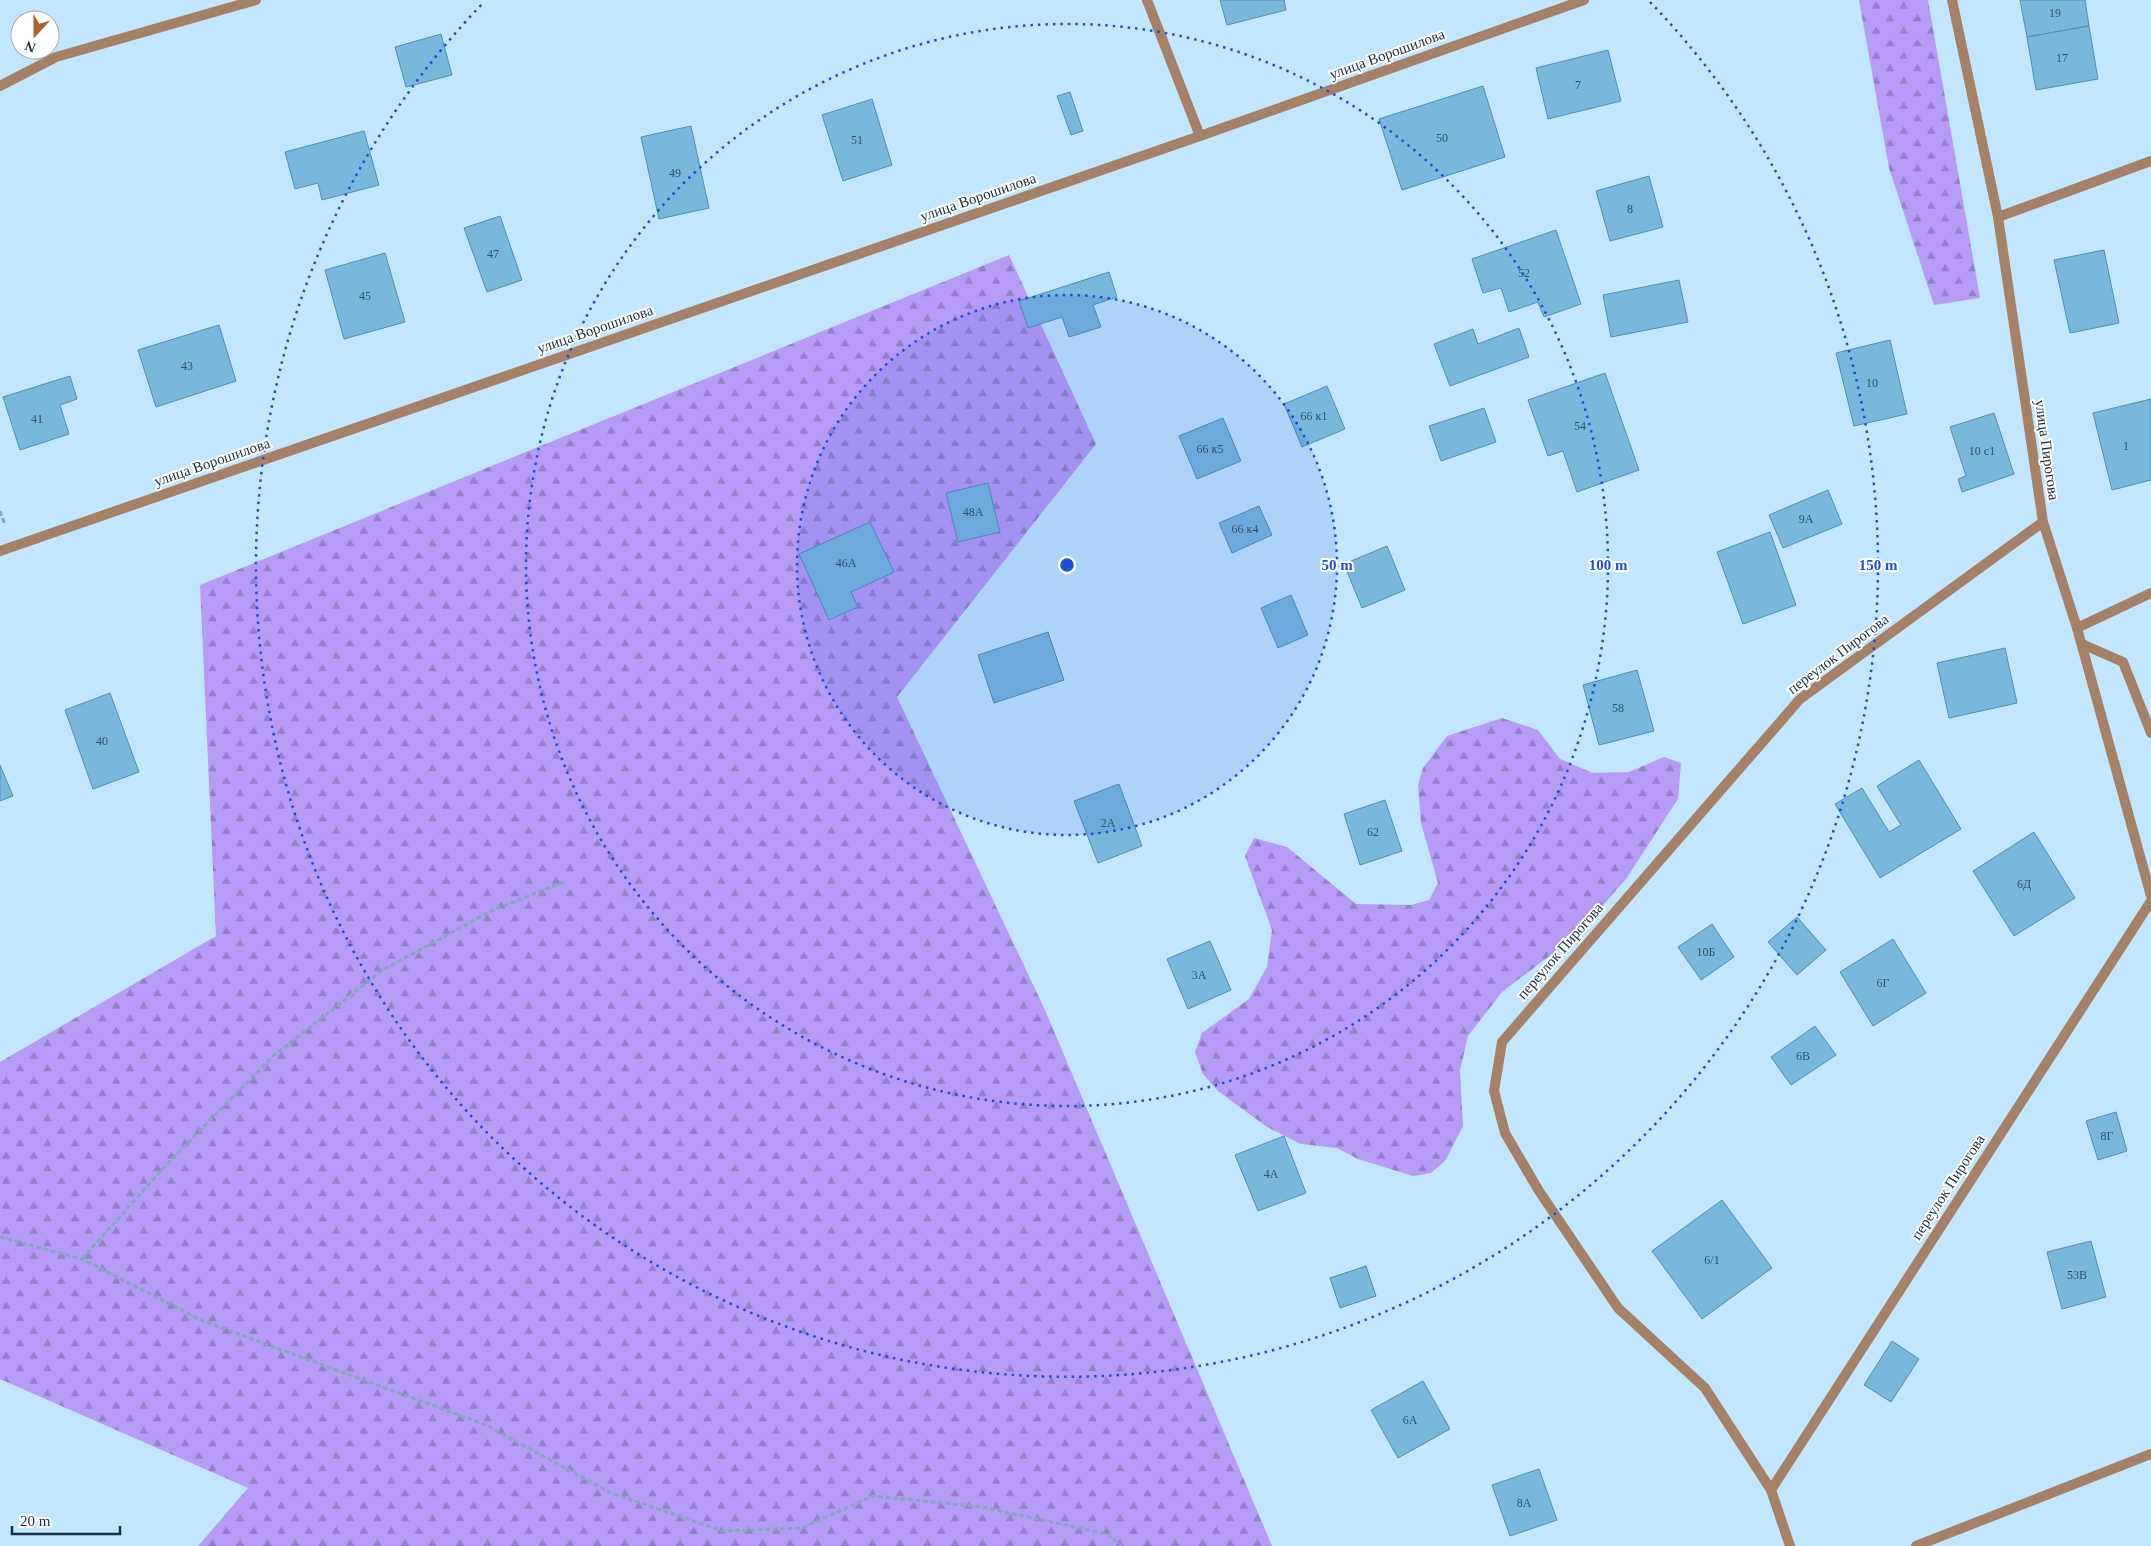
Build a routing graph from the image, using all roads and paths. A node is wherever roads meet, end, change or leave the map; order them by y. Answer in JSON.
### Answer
{"nodes":[{"id":1,"x":256,"y":0,"type":"edge"},
{"id":2,"x":1147,"y":0,"type":"edge"},
{"id":3,"x":1584,"y":0,"type":"edge"},
{"id":4,"x":1952,"y":0,"type":"edge"},
{"id":5,"x":0,"y":86,"type":"edge"},
{"id":6,"x":1200,"y":136,"type":"junction"},
{"id":7,"x":2151,"y":161,"type":"edge"},
{"id":8,"x":1998,"y":217,"type":"junction"},
{"id":9,"x":2043,"y":522,"type":"junction"},
{"id":10,"x":0,"y":551,"type":"edge"},
{"id":11,"x":2151,"y":593,"type":"edge"},
{"id":12,"x":2077,"y":628,"type":"junction"},
{"id":13,"x":2082,"y":644,"type":"junction"},
{"id":14,"x":2151,"y":733,"type":"edge"},
{"id":15,"x":566,"y":881,"type":"dead end"},
{"id":16,"x":2151,"y":896,"type":"edge"},
{"id":17,"x":2151,"y":901,"type":"edge"},
{"id":18,"x":0,"y":1237,"type":"edge"},
{"id":19,"x":82,"y":1259,"type":"junction"},
{"id":20,"x":2151,"y":1454,"type":"edge"},
{"id":21,"x":1771,"y":1490,"type":"junction"},
{"id":22,"x":1122,"y":1546,"type":"edge"},
{"id":23,"x":1790,"y":1546,"type":"edge"},
{"id":24,"x":1916,"y":1546,"type":"edge"}],
"edges":[{"from":1,"to":5,"type":"street"},
{"from":2,"to":6,"type":"street"},
{"from":3,"to":6,"type":"street","name":"улица Ворошилова"},
{"from":4,"to":8,"type":"street","name":"улица Пирогова"},
{"from":6,"to":10,"type":"street","name":"улица Ворошилова"},
{"from":7,"to":8,"type":"street"},
{"from":8,"to":9,"type":"street","name":"улица Пирогова"},
{"from":9,"to":12,"type":"street","name":"улица Пирогова"},
{"from":9,"to":21,"type":"street","name":"переулок Пирогова"},
{"from":11,"to":12,"type":"street"},
{"from":12,"to":13,"type":"street","name":"улица Пирогова"},
{"from":13,"to":14,"type":"street"},
{"from":13,"to":16,"type":"street","name":"улица Пирогова"},
{"from":15,"to":19,"type":"path"},
{"from":17,"to":21,"type":"street","name":"переулок Пирогова"},
{"from":18,"to":19,"type":"path"},
{"from":19,"to":22,"type":"path"},
{"from":20,"to":24,"type":"street"},
{"from":21,"to":23,"type":"street","name":"переулок Пирогова"}]}
